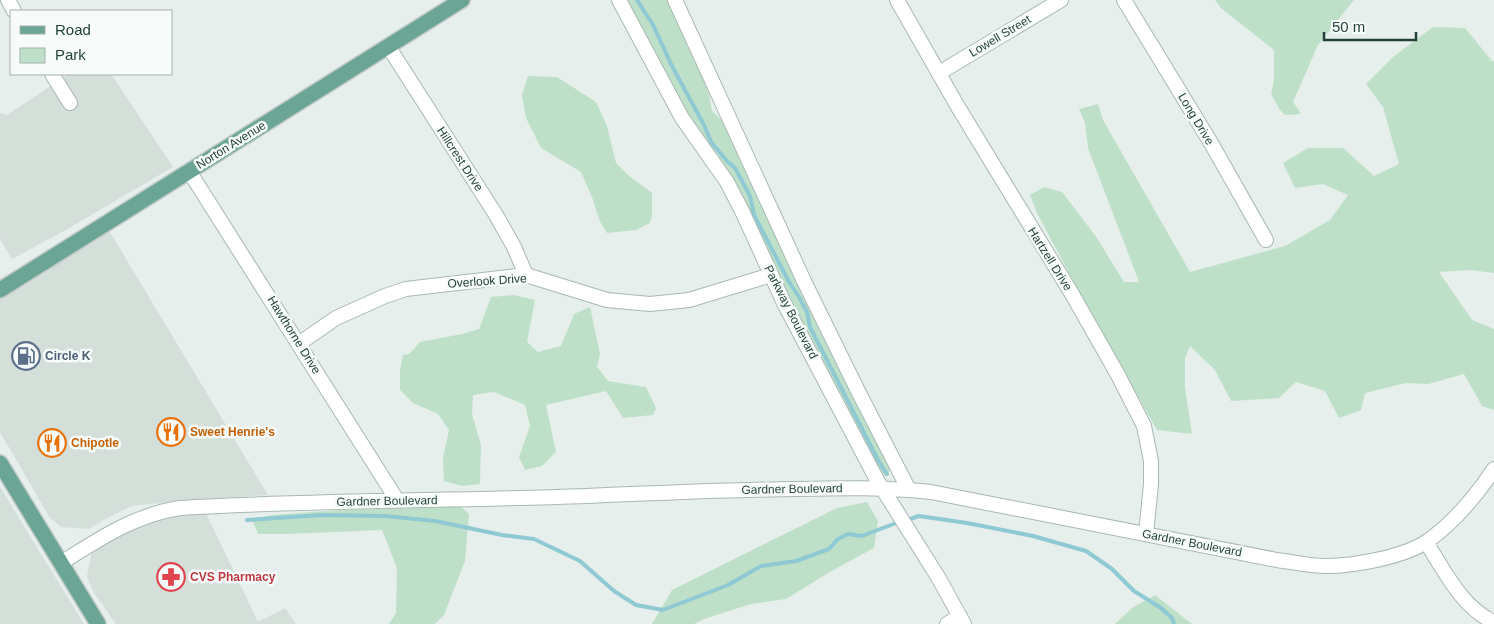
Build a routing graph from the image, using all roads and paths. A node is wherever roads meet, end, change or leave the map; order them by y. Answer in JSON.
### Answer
{"nodes":[{"id":1,"x":462,"y":0,"type":"edge"},
{"id":2,"x":619,"y":0,"type":"edge"},
{"id":3,"x":675,"y":0,"type":"edge"},
{"id":4,"x":897,"y":0,"type":"edge"},
{"id":5,"x":1061,"y":0,"type":"edge"},
{"id":6,"x":1124,"y":0,"type":"edge"},
{"id":7,"x":388,"y":46,"type":"junction"},
{"id":8,"x":939,"y":73,"type":"junction"},
{"id":9,"x":53,"y":75,"type":"edge"},
{"id":10,"x":70,"y":103,"type":"dead end"},
{"id":11,"x":190,"y":171,"type":"junction"},
{"id":12,"x":1266,"y":240,"type":"dead end"},
{"id":13,"x":526,"y":275,"type":"junction"},
{"id":14,"x":771,"y":275,"type":"junction"},
{"id":15,"x":0,"y":290,"type":"edge"},
{"id":16,"x":300,"y":343,"type":"junction"},
{"id":17,"x":0,"y":462,"type":"edge"},
{"id":18,"x":1494,"y":469,"type":"edge"},
{"id":19,"x":882,"y":488,"type":"junction"},
{"id":20,"x":909,"y":490,"type":"junction"},
{"id":21,"x":397,"y":500,"type":"junction"},
{"id":22,"x":1146,"y":534,"type":"junction"},
{"id":23,"x":1426,"y":542,"type":"junction"},
{"id":24,"x":61,"y":563,"type":"junction"},
{"id":25,"x":962,"y":620,"type":"edge"},
{"id":26,"x":1494,"y":622,"type":"edge"},
{"id":27,"x":98,"y":624,"type":"edge"},
{"id":28,"x":947,"y":624,"type":"edge"}],
"edges":[{"from":1,"to":7,"type":"main road","name":"Norton Avenue"},
{"from":2,"to":14,"type":"street","name":"Parkway Boulevard"},
{"from":3,"to":20,"type":"street","name":"Parkway Boulevard"},
{"from":4,"to":8,"type":"street","name":"Hartzell Drive"},
{"from":5,"to":8,"type":"street","name":"Lowell Street"},
{"from":6,"to":12,"type":"street","name":"Long Drive"},
{"from":7,"to":11,"type":"main road","name":"Norton Avenue"},
{"from":7,"to":13,"type":"street","name":"Hillcrest Drive"},
{"from":8,"to":22,"type":"street","name":"Hartzell Drive"},
{"from":9,"to":10,"type":"street"},
{"from":11,"to":15,"type":"main road","name":"Norton Avenue"},
{"from":11,"to":16,"type":"street","name":"Hawthorne Drive"},
{"from":13,"to":14,"type":"street","name":"Overlook Drive"},
{"from":13,"to":16,"type":"street","name":"Overlook Drive"},
{"from":14,"to":19,"type":"street","name":"Parkway Boulevard"},
{"from":16,"to":21,"type":"street","name":"Hawthorne Drive"},
{"from":17,"to":24,"type":"main road"},
{"from":18,"to":23,"type":"street","name":"Gardner Boulevard"},
{"from":19,"to":20,"type":"street","name":"Gardner Boulevard"},
{"from":19,"to":21,"type":"street","name":"Gardner Boulevard"},
{"from":19,"to":25,"type":"street","name":"Parkway Boulevard"},
{"from":20,"to":22,"type":"street","name":"Gardner Boulevard"},
{"from":21,"to":24,"type":"street","name":"Gardner Boulevard"},
{"from":22,"to":23,"type":"street","name":"Gardner Boulevard"},
{"from":23,"to":26,"type":"street"},
{"from":24,"to":27,"type":"main road"},
{"from":25,"to":28,"type":"street"}]}
